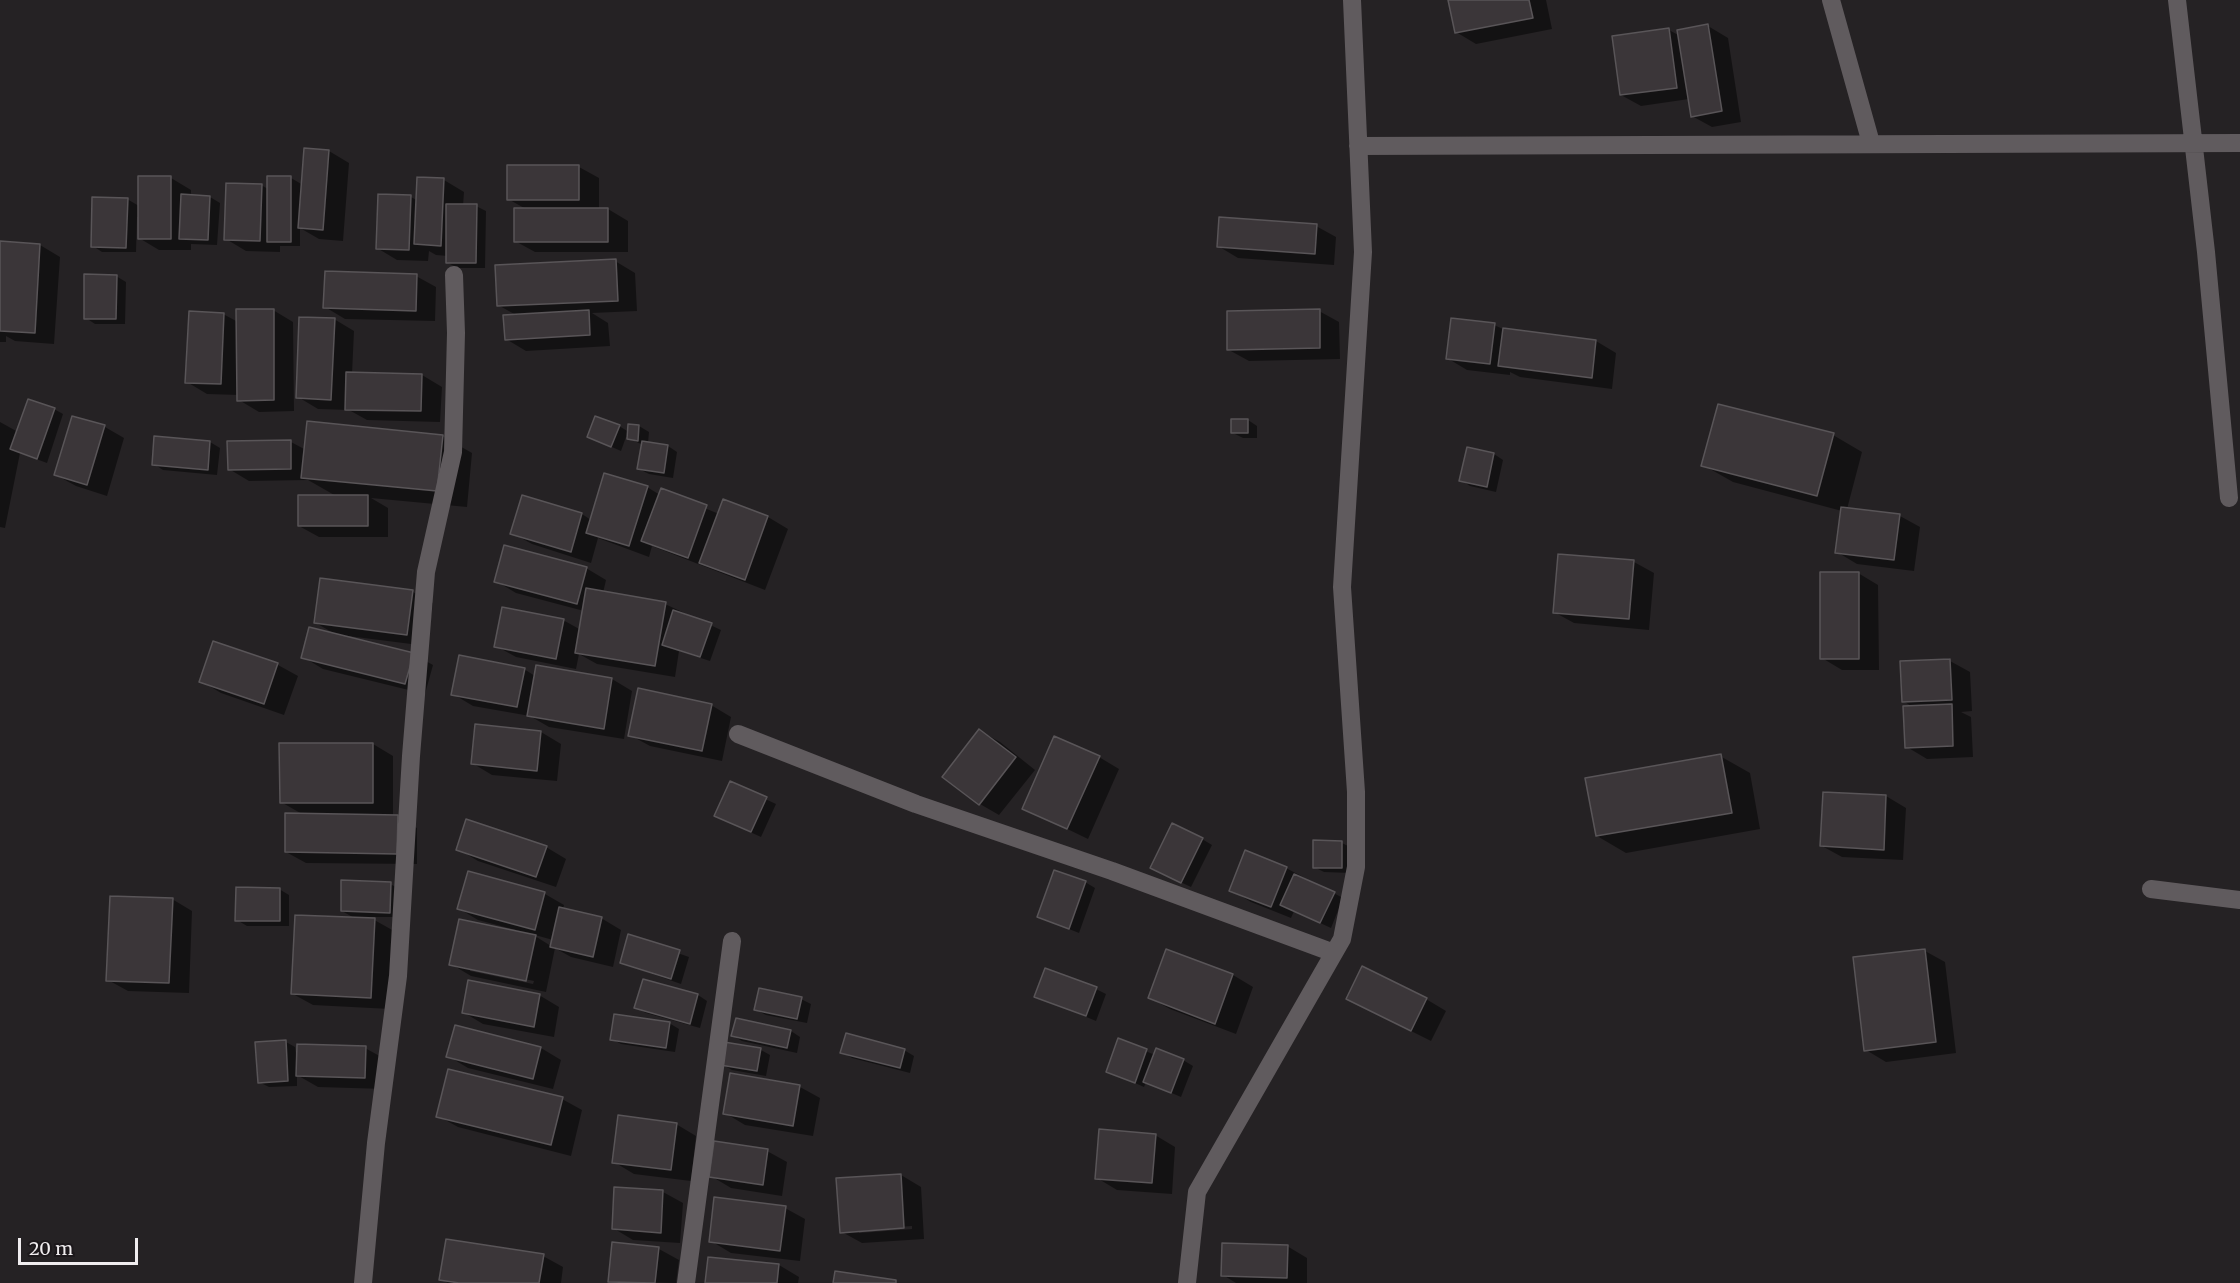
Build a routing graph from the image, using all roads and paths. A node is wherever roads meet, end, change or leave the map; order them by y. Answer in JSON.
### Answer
{"nodes":[{"id":1,"x":1352,"y":0,"type":"edge"},
{"id":2,"x":1831,"y":0,"type":"edge"},
{"id":3,"x":2176,"y":0,"type":"edge"},
{"id":4,"x":2193,"y":142,"type":"junction"},
{"id":5,"x":1871,"y":143,"type":"junction"},
{"id":6,"x":2240,"y":143,"type":"edge"},
{"id":7,"x":1358,"y":146,"type":"junction"},
{"id":8,"x":454,"y":275,"type":"dead end"},
{"id":9,"x":2229,"y":498,"type":"dead end"},
{"id":10,"x":738,"y":734,"type":"dead end"},
{"id":11,"x":2151,"y":889,"type":"dead end"},
{"id":12,"x":2240,"y":900,"type":"edge"},
{"id":13,"x":732,"y":941,"type":"dead end"},
{"id":14,"x":1334,"y":953,"type":"junction"},
{"id":15,"x":363,"y":1283,"type":"edge"},
{"id":16,"x":686,"y":1283,"type":"edge"},
{"id":17,"x":1187,"y":1283,"type":"edge"}],
"edges":[{"from":1,"to":7,"type":"street"},
{"from":2,"to":5,"type":"street"},
{"from":3,"to":4,"type":"street"},
{"from":4,"to":5,"type":"street"},
{"from":4,"to":6,"type":"street"},
{"from":4,"to":9,"type":"street"},
{"from":5,"to":7,"type":"street"},
{"from":7,"to":14,"type":"street"},
{"from":8,"to":15,"type":"street"},
{"from":10,"to":14,"type":"street"},
{"from":11,"to":12,"type":"street"},
{"from":13,"to":16,"type":"street"},
{"from":14,"to":17,"type":"street"}]}
